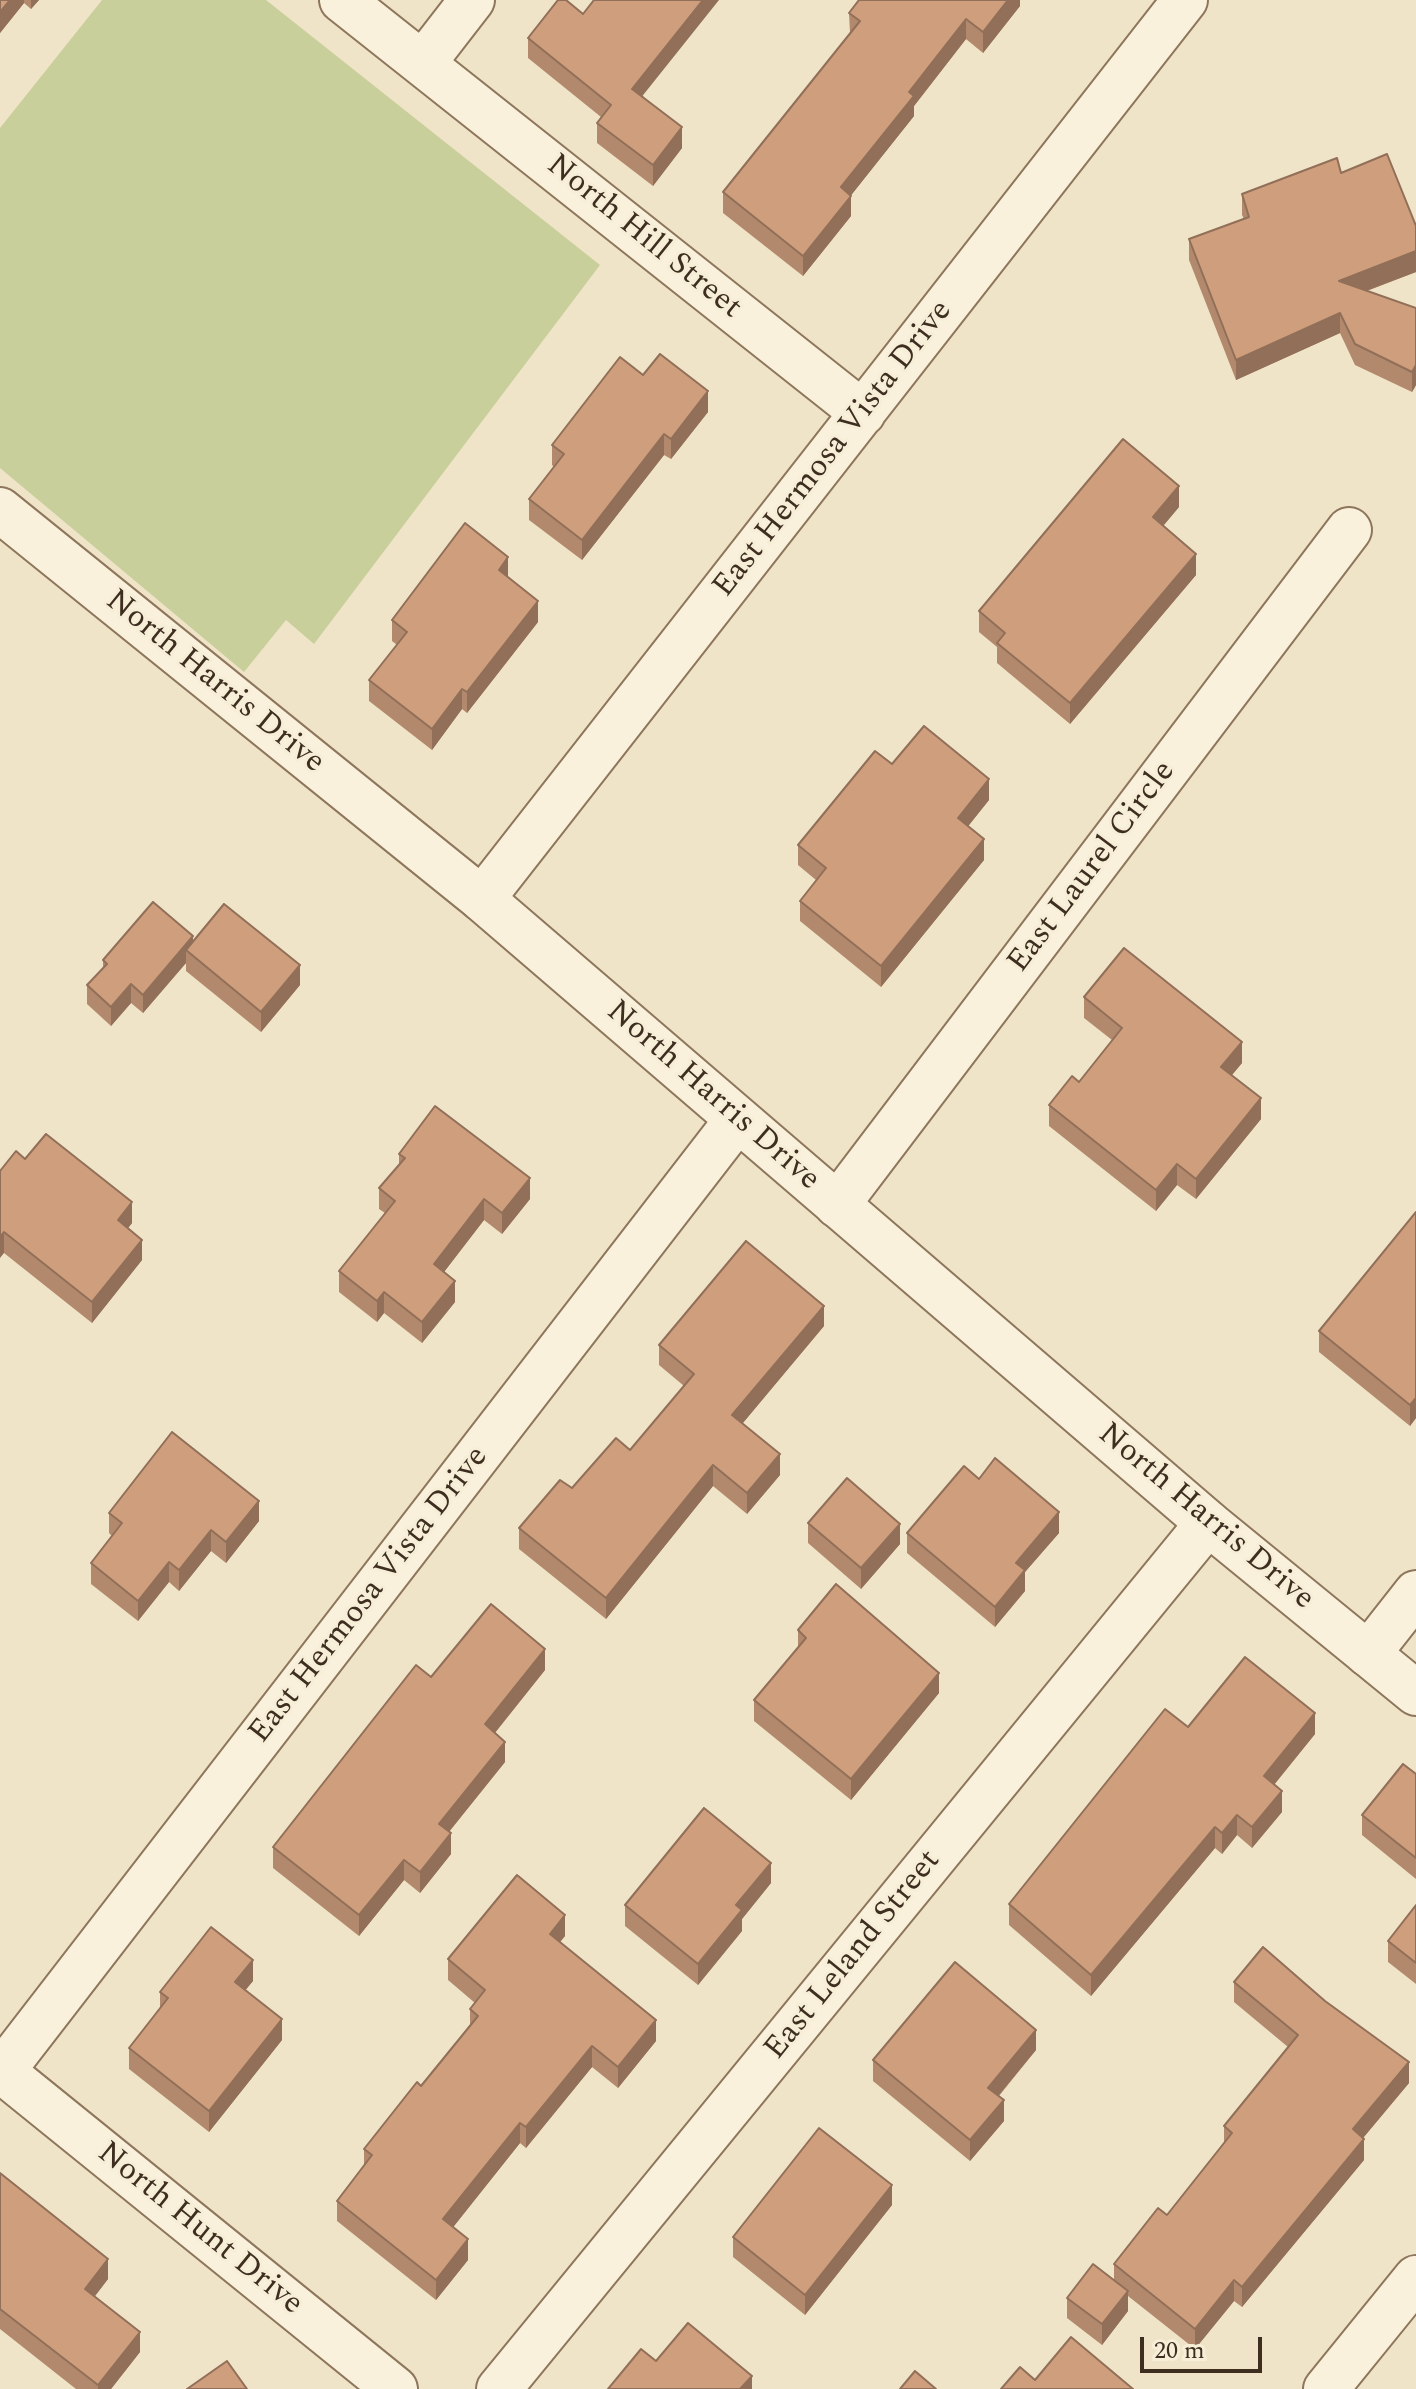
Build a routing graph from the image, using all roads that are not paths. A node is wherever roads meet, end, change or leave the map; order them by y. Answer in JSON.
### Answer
{"nodes":[{"id":1,"x":342,"y":0,"type":"edge"},
{"id":2,"x":472,"y":0,"type":"edge"},
{"id":3,"x":1185,"y":0,"type":"edge"},
{"id":4,"x":424,"y":62,"type":"junction"},
{"id":5,"x":863,"y":413,"type":"junction"},
{"id":6,"x":0,"y":510,"type":"edge"},
{"id":7,"x":1349,"y":530,"type":"dead end"},
{"id":8,"x":482,"y":899,"type":"junction"},
{"id":9,"x":737,"y":1120,"type":"junction"},
{"id":10,"x":837,"y":1205,"type":"junction"},
{"id":11,"x":1208,"y":1523,"type":"junction"},
{"id":12,"x":1416,"y":1593,"type":"edge"},
{"id":13,"x":1368,"y":1654,"type":"junction"},
{"id":14,"x":1416,"y":1693,"type":"edge"},
{"id":15,"x":1,"y":2072,"type":"edge"},
{"id":16,"x":1416,"y":2278,"type":"edge"},
{"id":17,"x":395,"y":2389,"type":"edge"},
{"id":18,"x":499,"y":2389,"type":"edge"},
{"id":19,"x":1326,"y":2389,"type":"edge"}],
"edges":[{"from":1,"to":4,"type":"street","name":"North Hill Street"},
{"from":2,"to":4,"type":"street"},
{"from":3,"to":5,"type":"street","name":"East Hermosa Vista Drive"},
{"from":4,"to":5,"type":"street","name":"North Hill Street"},
{"from":5,"to":8,"type":"street","name":"East Hermosa Vista Drive"},
{"from":6,"to":8,"type":"street","name":"North Harris Drive"},
{"from":7,"to":10,"type":"street","name":"East Laurel Circle"},
{"from":8,"to":9,"type":"street","name":"North Harris Drive"},
{"from":9,"to":10,"type":"street","name":"North Harris Drive"},
{"from":9,"to":15,"type":"street","name":"East Hermosa Vista Drive"},
{"from":10,"to":11,"type":"street","name":"North Harris Drive"},
{"from":11,"to":13,"type":"street","name":"North Harris Drive"},
{"from":11,"to":18,"type":"street","name":"East Leland Street"},
{"from":12,"to":13,"type":"street"},
{"from":13,"to":14,"type":"street","name":"North Harris Drive"},
{"from":15,"to":17,"type":"street","name":"North Hunt Drive"},
{"from":16,"to":19,"type":"street"}]}
